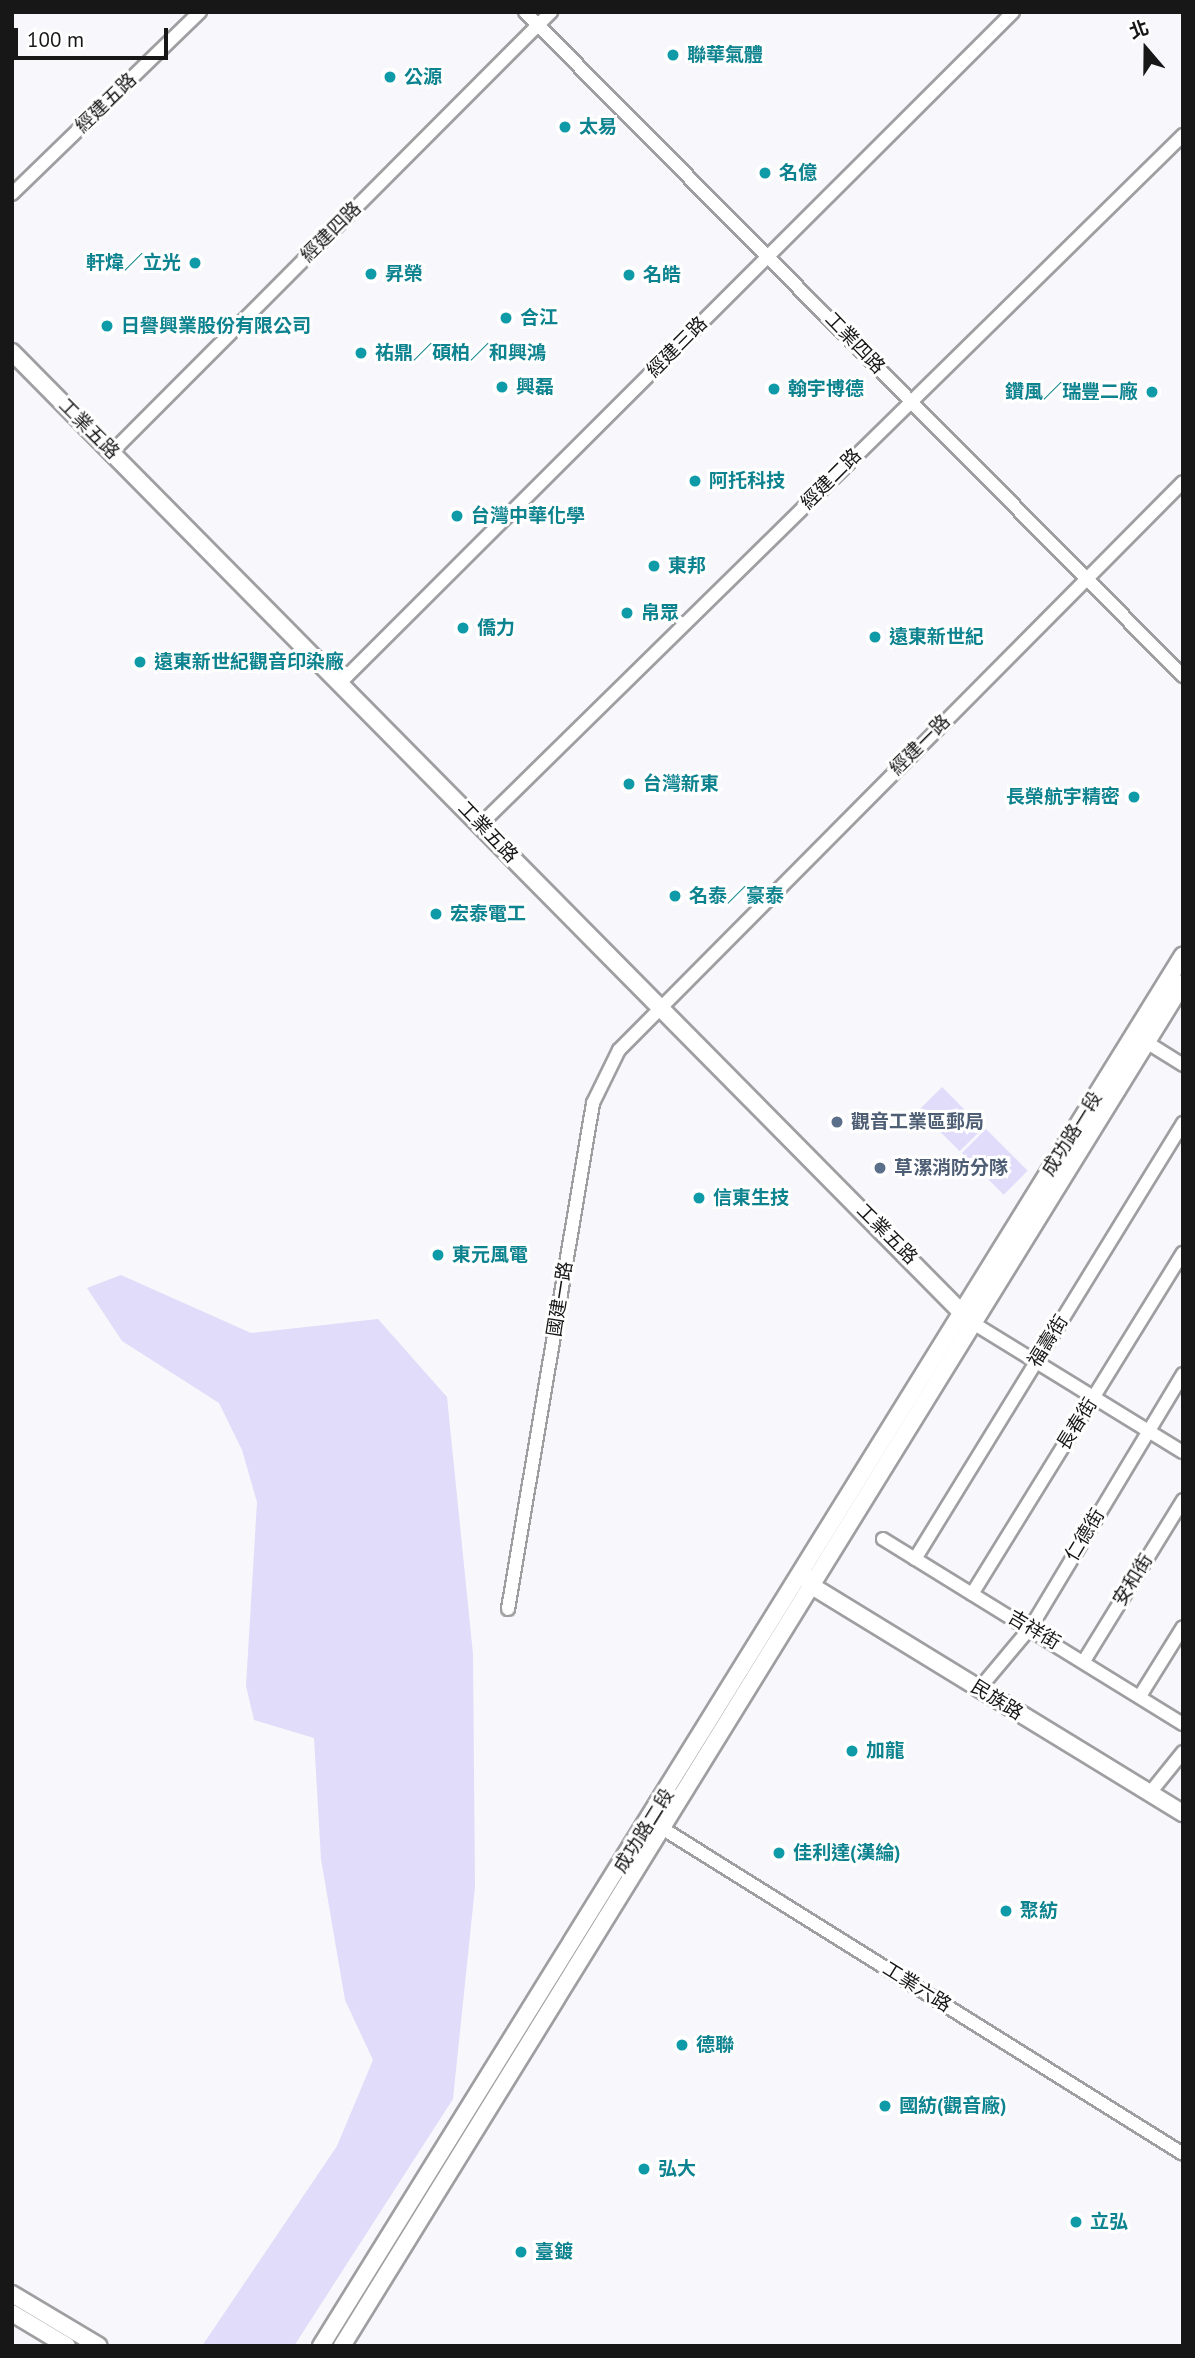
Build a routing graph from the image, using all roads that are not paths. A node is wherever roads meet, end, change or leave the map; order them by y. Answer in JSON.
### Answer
{"nodes":[{"id":1,"x":200,"y":12,"type":"edge"},
{"id":2,"x":525,"y":12,"type":"edge"},
{"id":3,"x":551,"y":12,"type":"edge"},
{"id":4,"x":1013,"y":12,"type":"edge"},
{"id":5,"x":538,"y":25,"type":"junction"},
{"id":6,"x":1183,"y":135,"type":"edge"},
{"id":7,"x":12,"y":194,"type":"edge"},
{"id":8,"x":769,"y":256,"type":"junction"},
{"id":9,"x":12,"y":352,"type":"edge"},
{"id":10,"x":910,"y":400,"type":"junction"},
{"id":11,"x":112,"y":452,"type":"junction"},
{"id":12,"x":1183,"y":482,"type":"edge"},
{"id":13,"x":1087,"y":577,"type":"junction"},
{"id":14,"x":1183,"y":676,"type":"edge"},
{"id":15,"x":341,"y":682,"type":"junction"},
{"id":16,"x":481,"y":824,"type":"junction"},
{"id":17,"x":1183,"y":955,"type":"edge"},
{"id":18,"x":1183,"y":983,"type":"edge"},
{"id":19,"x":658,"y":1008,"type":"junction"},
{"id":20,"x":1140,"y":1037,"type":"junction"},
{"id":21,"x":1183,"y":1065,"type":"edge"},
{"id":22,"x":1183,"y":1124,"type":"edge"},
{"id":23,"x":1183,"y":1253,"type":"edge"},
{"id":24,"x":967,"y":1318,"type":"junction"},
{"id":25,"x":1035,"y":1361,"type":"junction"},
{"id":26,"x":1183,"y":1374,"type":"edge"},
{"id":27,"x":1094,"y":1396,"type":"junction"},
{"id":28,"x":1147,"y":1430,"type":"junction"},
{"id":29,"x":1183,"y":1452,"type":"edge"},
{"id":30,"x":1183,"y":1500,"type":"edge"},
{"id":31,"x":883,"y":1539,"type":"dead end"},
{"id":32,"x":915,"y":1559,"type":"junction"},
{"id":33,"x":803,"y":1572,"type":"junction"},
{"id":34,"x":812,"y":1586,"type":"junction"},
{"id":35,"x":972,"y":1594,"type":"junction"},
{"id":36,"x":508,"y":1609,"type":"dead end"},
{"id":37,"x":1031,"y":1627,"type":"junction"},
{"id":38,"x":1183,"y":1627,"type":"edge"},
{"id":39,"x":1084,"y":1661,"type":"junction"},
{"id":40,"x":979,"y":1689,"type":"junction"},
{"id":41,"x":1140,"y":1696,"type":"junction"},
{"id":42,"x":1183,"y":1724,"type":"edge"},
{"id":43,"x":1183,"y":1752,"type":"edge"},
{"id":44,"x":1149,"y":1794,"type":"junction"},
{"id":45,"x":1183,"y":1813,"type":"edge"},
{"id":46,"x":657,"y":1825,"type":"junction"},
{"id":47,"x":1183,"y":2154,"type":"edge"},
{"id":48,"x":12,"y":2294,"type":"edge"},
{"id":49,"x":12,"y":2313,"type":"edge"},
{"id":50,"x":67,"y":2346,"type":"edge"},
{"id":51,"x":99,"y":2346,"type":"edge"},
{"id":52,"x":321,"y":2346,"type":"edge"},
{"id":53,"x":342,"y":2346,"type":"edge"}],
"edges":[{"from":1,"to":7,"type":"street","name":"經建五路"},
{"from":2,"to":5,"type":"street","name":"工業四路"},
{"from":3,"to":5,"type":"street","name":"經建四路"},
{"from":4,"to":8,"type":"street","name":"經建三路"},
{"from":5,"to":8,"type":"street","name":"工業四路"},
{"from":5,"to":11,"type":"street","name":"經建四路"},
{"from":6,"to":10,"type":"street","name":"經建二路"},
{"from":8,"to":10,"type":"street","name":"工業四路"},
{"from":8,"to":15,"type":"street","name":"經建三路"},
{"from":9,"to":11,"type":"street","name":"工業五路"},
{"from":10,"to":13,"type":"street","name":"工業四路"},
{"from":10,"to":16,"type":"street","name":"經建二路"},
{"from":11,"to":15,"type":"street","name":"工業五路"},
{"from":12,"to":13,"type":"street","name":"經建一路"},
{"from":13,"to":14,"type":"street","name":"工業四路"},
{"from":13,"to":19,"type":"street","name":"經建一路"},
{"from":15,"to":16,"type":"street","name":"工業五路"},
{"from":16,"to":19,"type":"street","name":"工業五路"},
{"from":17,"to":20,"type":"street","name":"成功路一段"},
{"from":18,"to":20,"type":"street","name":"成功路一段"},
{"from":19,"to":24,"type":"street","name":"工業五路"},
{"from":19,"to":36,"type":"street","name":"國建一路"},
{"from":20,"to":21,"type":"street"},
{"from":20,"to":24,"type":"street","name":"成功路一段"},
{"from":22,"to":25,"type":"street","name":"福壽街"},
{"from":23,"to":27,"type":"street","name":"長春街"},
{"from":24,"to":25,"type":"street"},
{"from":24,"to":33,"type":"street","name":"成功路二段"},
{"from":24,"to":34,"type":"street","name":"成功路二段"},
{"from":25,"to":27,"type":"street"},
{"from":25,"to":32,"type":"street","name":"福壽街"},
{"from":26,"to":28,"type":"street","name":"仁德街"},
{"from":27,"to":28,"type":"street"},
{"from":27,"to":35,"type":"street","name":"長春街"},
{"from":28,"to":29,"type":"street"},
{"from":28,"to":37,"type":"street","name":"仁德街"},
{"from":30,"to":39,"type":"street","name":"安和街"},
{"from":31,"to":32,"type":"street","name":"吉祥街"},
{"from":32,"to":35,"type":"street","name":"吉祥街"},
{"from":33,"to":34,"type":"street"},
{"from":33,"to":46,"type":"street","name":"成功路二段"},
{"from":34,"to":40,"type":"street","name":"民族路"},
{"from":34,"to":46,"type":"street","name":"成功路二段"},
{"from":35,"to":37,"type":"street","name":"吉祥街"},
{"from":37,"to":39,"type":"street","name":"吉祥街"},
{"from":37,"to":40,"type":"street","name":"仁德街"},
{"from":38,"to":41,"type":"street"},
{"from":39,"to":41,"type":"street","name":"吉祥街"},
{"from":40,"to":44,"type":"street","name":"民族路"},
{"from":41,"to":42,"type":"street","name":"吉祥街"},
{"from":43,"to":44,"type":"street"},
{"from":44,"to":45,"type":"street","name":"民族路"},
{"from":46,"to":47,"type":"street","name":"工業六路"},
{"from":46,"to":52,"type":"street","name":"成功路二段"},
{"from":46,"to":53,"type":"street","name":"成功路二段"},
{"from":48,"to":51,"type":"street"},
{"from":49,"to":50,"type":"street"}]}
